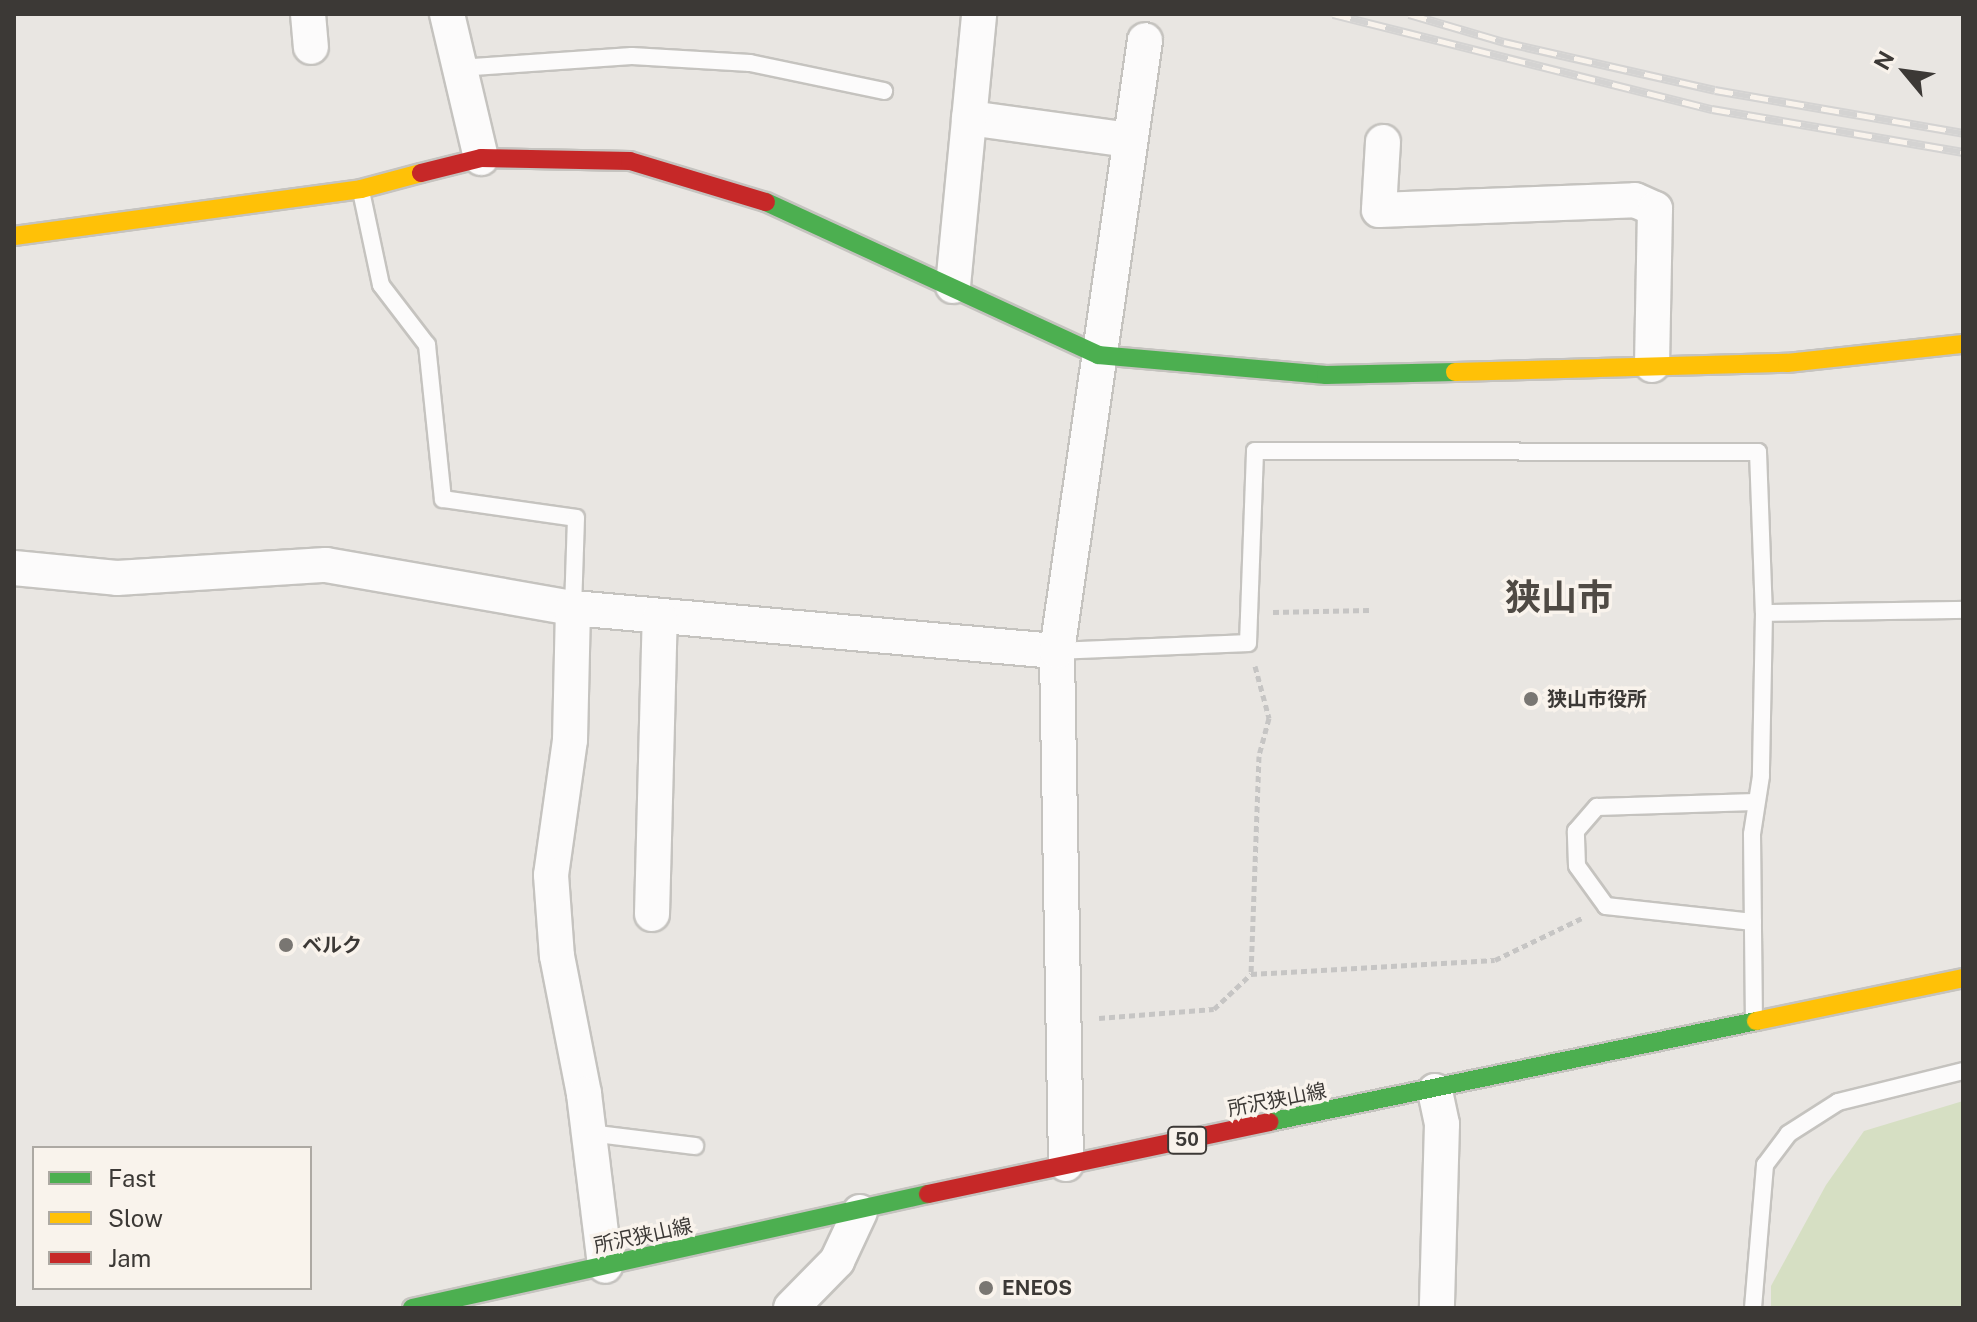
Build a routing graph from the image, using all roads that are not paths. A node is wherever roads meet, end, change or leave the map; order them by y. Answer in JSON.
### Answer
{"nodes":[{"id":1,"x":447,"y":14,"type":"edge"},
{"id":2,"x":979,"y":14,"type":"edge"},
{"id":3,"x":1145,"y":40,"type":"dead end"},
{"id":4,"x":459,"y":68,"type":"junction"},
{"id":5,"x":884,"y":91,"type":"dead end"},
{"id":6,"x":969,"y":118,"type":"junction"},
{"id":7,"x":1130,"y":140,"type":"junction"},
{"id":8,"x":1383,"y":142,"type":"dead end"},
{"id":9,"x":481,"y":158,"type":"junction"},
{"id":10,"x":361,"y":189,"type":"junction"},
{"id":11,"x":14,"y":236,"type":"edge"},
{"id":12,"x":953,"y":286,"type":"junction"},
{"id":13,"x":1963,"y":344,"type":"edge"},
{"id":14,"x":1098,"y":355,"type":"junction"},
{"id":15,"x":1652,"y":365,"type":"junction"},
{"id":16,"x":14,"y":568,"type":"edge"},
{"id":17,"x":573,"y":608,"type":"junction"},
{"id":18,"x":1963,"y":610,"type":"edge"},
{"id":19,"x":1764,"y":613,"type":"junction"},
{"id":20,"x":660,"y":618,"type":"junction"},
{"id":21,"x":1057,"y":651,"type":"junction"},
{"id":22,"x":1755,"y":802,"type":"junction"},
{"id":23,"x":652,"y":914,"type":"dead end"},
{"id":24,"x":1753,"y":922,"type":"junction"},
{"id":25,"x":1963,"y":978,"type":"edge"},
{"id":26,"x":1754,"y":1025,"type":"junction"},
{"id":27,"x":1963,"y":1071,"type":"edge"},
{"id":28,"x":1435,"y":1091,"type":"junction"},
{"id":29,"x":589,"y":1133,"type":"junction"},
{"id":30,"x":695,"y":1146,"type":"dead end"},
{"id":31,"x":1066,"y":1164,"type":"junction"},
{"id":32,"x":860,"y":1212,"type":"junction"},
{"id":33,"x":605,"y":1266,"type":"junction"},
{"id":34,"x":412,"y":1308,"type":"edge"},
{"id":35,"x":791,"y":1308,"type":"edge"},
{"id":36,"x":1437,"y":1308,"type":"edge"},
{"id":37,"x":1753,"y":1308,"type":"edge"}],
"edges":[{"from":1,"to":4,"type":"street"},
{"from":2,"to":6,"type":"street"},
{"from":3,"to":7,"type":"street"},
{"from":4,"to":5,"type":"lane"},
{"from":4,"to":9,"type":"street"},
{"from":6,"to":7,"type":"street"},
{"from":6,"to":12,"type":"street"},
{"from":7,"to":14,"type":"street"},
{"from":8,"to":15,"type":"street"},
{"from":9,"to":10,"type":"street"},
{"from":9,"to":12,"type":"street"},
{"from":10,"to":11,"type":"street"},
{"from":10,"to":17,"type":"lane"},
{"from":12,"to":14,"type":"street"},
{"from":13,"to":15,"type":"street"},
{"from":14,"to":15,"type":"street"},
{"from":14,"to":21,"type":"street"},
{"from":16,"to":17,"type":"street"},
{"from":17,"to":20,"type":"street"},
{"from":17,"to":29,"type":"street"},
{"from":18,"to":19,"type":"lane"},
{"from":19,"to":21,"type":"lane"},
{"from":19,"to":22,"type":"lane"},
{"from":20,"to":21,"type":"street"},
{"from":20,"to":23,"type":"street"},
{"from":21,"to":31,"type":"street"},
{"from":22,"to":24,"type":"lane"},
{"from":22,"to":24,"type":"lane"},
{"from":24,"to":26,"type":"lane"},
{"from":25,"to":26,"type":"street","name":"所沢狭山線","number":"50"},
{"from":26,"to":28,"type":"street","name":"所沢狭山線","number":"50"},
{"from":27,"to":37,"type":"lane"},
{"from":28,"to":31,"type":"street","name":"所沢狭山線","number":"50"},
{"from":28,"to":36,"type":"street"},
{"from":29,"to":30,"type":"lane"},
{"from":29,"to":33,"type":"street"},
{"from":31,"to":32,"type":"street","name":"所沢狭山線","number":"50"},
{"from":32,"to":33,"type":"street","name":"所沢狭山線","number":"50"},
{"from":32,"to":35,"type":"street"},
{"from":33,"to":34,"type":"street","name":"所沢狭山線","number":"50"}]}
